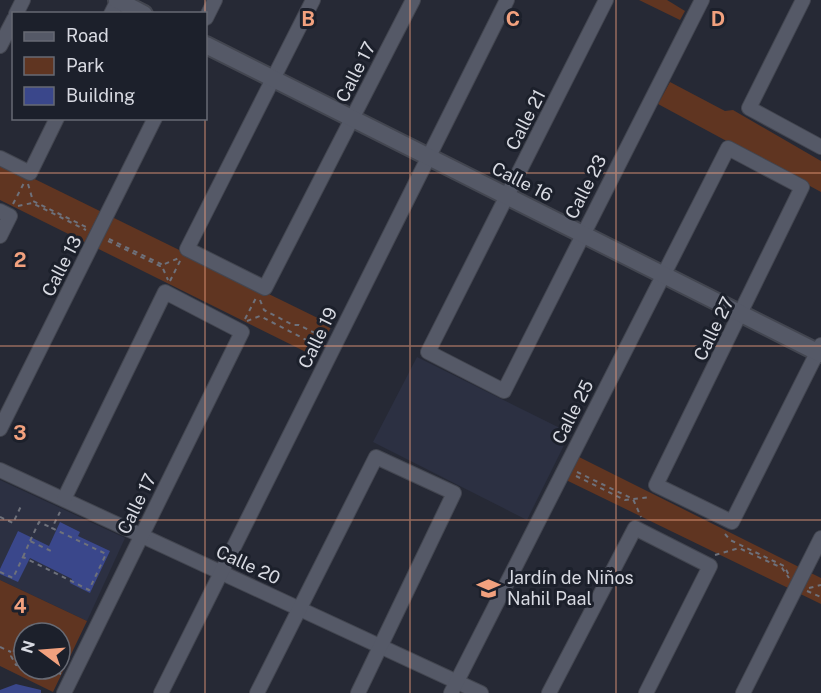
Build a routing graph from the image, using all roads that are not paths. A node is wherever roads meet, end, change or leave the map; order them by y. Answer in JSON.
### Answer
{"nodes":[{"id":1,"x":117,"y":0,"type":"edge"},
{"id":2,"x":215,"y":0,"type":"edge"},
{"id":3,"x":313,"y":0,"type":"edge"},
{"id":4,"x":412,"y":0,"type":"edge"},
{"id":5,"x":507,"y":0,"type":"edge"},
{"id":6,"x":606,"y":0,"type":"edge"},
{"id":7,"x":702,"y":0,"type":"edge"},
{"id":8,"x":803,"y":0,"type":"edge"},
{"id":9,"x":140,"y":12,"type":"edge"},
{"id":10,"x":207,"y":16,"type":"edge"},
{"id":11,"x":12,"y":23,"type":"edge"},
{"id":12,"x":207,"y":45,"type":"edge"},
{"id":13,"x":0,"y":46,"type":"edge"},
{"id":14,"x":273,"y":78,"type":"junction"},
{"id":15,"x":353,"y":118,"type":"junction"},
{"id":16,"x":56,"y":120,"type":"edge"},
{"id":17,"x":154,"y":120,"type":"edge"},
{"id":18,"x":821,"y":147,"type":"edge"},
{"id":19,"x":728,"y":148,"type":"joint"},
{"id":20,"x":429,"y":157,"type":"junction"},
{"id":21,"x":0,"y":158,"type":"edge"},
{"id":22,"x":508,"y":196,"type":"junction"},
{"id":23,"x":7,"y":211,"type":"edge"},
{"id":24,"x":582,"y":234,"type":"junction"},
{"id":25,"x":0,"y":236,"type":"edge"},
{"id":26,"x":663,"y":274,"type":"junction"},
{"id":27,"x":742,"y":314,"type":"junction"},
{"id":28,"x":820,"y":350,"type":"edge"},
{"id":29,"x":504,"y":391,"type":"joint"},
{"id":30,"x":0,"y":429,"type":"edge"},
{"id":31,"x":0,"y":470,"type":"edge"},
{"id":32,"x":63,"y":503,"type":"junction"},
{"id":33,"x":142,"y":535,"type":"junction"},
{"id":34,"x":821,"y":538,"type":"edge"},
{"id":35,"x":221,"y":572,"type":"junction"},
{"id":36,"x":300,"y":608,"type":"junction"},
{"id":37,"x":381,"y":646,"type":"junction"},
{"id":38,"x":454,"y":687,"type":"edge"},
{"id":39,"x":64,"y":693,"type":"edge"},
{"id":40,"x":161,"y":693,"type":"edge"},
{"id":41,"x":257,"y":693,"type":"edge"},
{"id":42,"x":358,"y":693,"type":"edge"},
{"id":43,"x":481,"y":693,"type":"edge"},
{"id":44,"x":549,"y":693,"type":"edge"},
{"id":45,"x":646,"y":693,"type":"edge"},
{"id":46,"x":743,"y":693,"type":"edge"}],
"edges":[{"from":1,"to":9,"type":"street"},
{"from":2,"to":10,"type":"street"},
{"from":3,"to":14,"type":"street"},
{"from":4,"to":15,"type":"street","name":"Calle 17"},
{"from":5,"to":20,"type":"street","name":"Calle 19"},
{"from":6,"to":22,"type":"street","name":"Calle 21"},
{"from":7,"to":24,"type":"street","name":"Calle 23"},
{"from":8,"to":18,"type":"street"},
{"from":11,"to":13,"type":"street"},
{"from":12,"to":14,"type":"street","name":"Calle 16"},
{"from":14,"to":15,"type":"street","name":"Calle 16"},
{"from":14,"to":15,"type":"street","name":"Calle 17"},
{"from":15,"to":20,"type":"street","name":"Calle 16"},
{"from":16,"to":21,"type":"street"},
{"from":17,"to":30,"type":"street","name":"Calle 13"},
{"from":19,"to":26,"type":"street","name":"Calle 25"},
{"from":19,"to":27,"type":"street","name":"Calle 27"},
{"from":20,"to":22,"type":"street","name":"Calle 16"},
{"from":20,"to":35,"type":"street","name":"Calle 19"},
{"from":22,"to":24,"type":"street","name":"Calle 16"},
{"from":22,"to":29,"type":"street","name":"Calle 21"},
{"from":23,"to":25,"type":"street"},
{"from":24,"to":26,"type":"street","name":"Calle 16"},
{"from":24,"to":29,"type":"street","name":"Calle 23"},
{"from":26,"to":27,"type":"street","name":"Calle 16"},
{"from":26,"to":38,"type":"street","name":"Calle 25"},
{"from":27,"to":28,"type":"street","name":"Calle 16"},
{"from":27,"to":28,"type":"street","name":"Calle 27"},
{"from":31,"to":32,"type":"street","name":"Calle 20"},
{"from":32,"to":33,"type":"street","name":"Calle 20"},
{"from":32,"to":33,"type":"street","name":"Calle 17"},
{"from":33,"to":35,"type":"street","name":"Calle 20"},
{"from":33,"to":39,"type":"street","name":"Calle 17"},
{"from":34,"to":46,"type":"street"},
{"from":35,"to":36,"type":"street","name":"Calle 20"},
{"from":35,"to":40,"type":"street","name":"Calle 19"},
{"from":36,"to":37,"type":"street","name":"Calle 20"},
{"from":36,"to":37,"type":"street"},
{"from":36,"to":41,"type":"street"},
{"from":37,"to":38,"type":"street","name":"Calle 20"},
{"from":37,"to":42,"type":"street"},
{"from":38,"to":43,"type":"street","name":"Calle 20"},
{"from":44,"to":45,"type":"street"}]}
